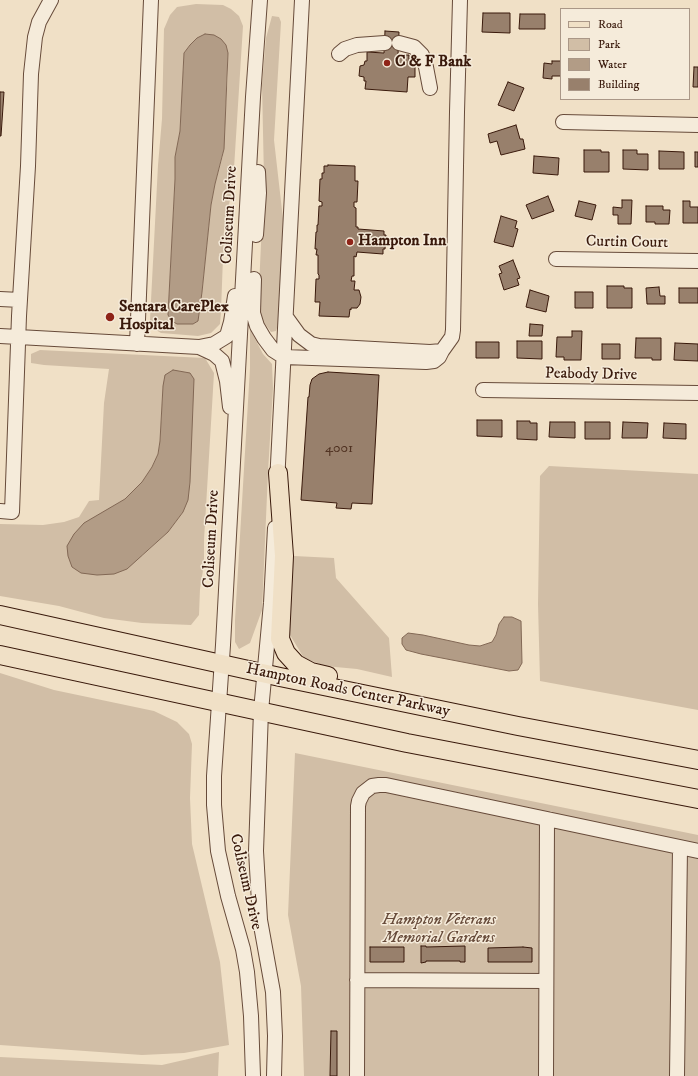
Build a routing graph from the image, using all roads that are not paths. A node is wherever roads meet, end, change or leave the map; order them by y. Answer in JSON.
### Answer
{"nodes":[{"id":1,"x":51,"y":0,"type":"edge"},
{"id":2,"x":151,"y":0,"type":"edge"},
{"id":3,"x":260,"y":0,"type":"edge"},
{"id":4,"x":302,"y":0,"type":"edge"},
{"id":5,"x":460,"y":0,"type":"edge"},
{"id":6,"x":339,"y":54,"type":"dead end"},
{"id":7,"x":430,"y":88,"type":"dead end"},
{"id":8,"x":253,"y":97,"type":"junction"},
{"id":9,"x":563,"y":122,"type":"dead end"},
{"id":10,"x":698,"y":124,"type":"edge"},
{"id":11,"x":248,"y":212,"type":"junction"},
{"id":12,"x":556,"y":259,"type":"dead end"},
{"id":13,"x":698,"y":261,"type":"edge"},
{"id":14,"x":0,"y":299,"type":"edge"},
{"id":15,"x":20,"y":300,"type":"junction"},
{"id":16,"x":286,"y":317,"type":"junction"},
{"id":17,"x":0,"y":336,"type":"edge"},
{"id":18,"x":19,"y":337,"type":"junction"},
{"id":19,"x":137,"y":344,"type":"junction"},
{"id":20,"x":199,"y":347,"type":"junction"},
{"id":21,"x":442,"y":351,"type":"junction"},
{"id":22,"x":284,"y":357,"type":"junction"},
{"id":23,"x":483,"y":390,"type":"dead end"},
{"id":24,"x":698,"y":393,"type":"edge"},
{"id":25,"x":234,"y":458,"type":"junction"},
{"id":26,"x":278,"y":473,"type":"junction"},
{"id":27,"x":0,"y":511,"type":"edge"},
{"id":28,"x":0,"y":616,"type":"edge"},
{"id":29,"x":0,"y":655,"type":"edge"},
{"id":30,"x":222,"y":664,"type":"junction"},
{"id":31,"x":264,"y":673,"type":"junction"},
{"id":32,"x":219,"y":702,"type":"junction"},
{"id":33,"x":261,"y":711,"type":"junction"},
{"id":34,"x":518,"y":726,"type":"junction"},
{"id":35,"x":698,"y":760,"type":"edge"},
{"id":36,"x":698,"y":798,"type":"edge"},
{"id":37,"x":547,"y":819,"type":"junction"},
{"id":38,"x":680,"y":848,"type":"junction"},
{"id":39,"x":698,"y":852,"type":"edge"},
{"id":40,"x":357,"y":980,"type":"junction"},
{"id":41,"x":546,"y":982,"type":"junction"},
{"id":42,"x":253,"y":1076,"type":"edge"},
{"id":43,"x":274,"y":1076,"type":"edge"},
{"id":44,"x":357,"y":1076,"type":"edge"},
{"id":45,"x":546,"y":1076,"type":"edge"},
{"id":46,"x":677,"y":1076,"type":"edge"}],
"edges":[{"from":1,"to":15,"type":"street"},
{"from":2,"to":19,"type":"street"},
{"from":3,"to":8,"type":"street","name":"Coliseum Drive"},
{"from":4,"to":16,"type":"street","name":"Coliseum Drive"},
{"from":5,"to":21,"type":"street"},
{"from":6,"to":7,"type":"street"},
{"from":8,"to":11,"type":"street","name":"Coliseum Drive"},
{"from":8,"to":22,"type":"street"},
{"from":9,"to":10,"type":"street"},
{"from":11,"to":20,"type":"street"},
{"from":11,"to":25,"type":"street","name":"Coliseum Drive"},
{"from":12,"to":13,"type":"street","name":"Curtin Court"},
{"from":14,"to":15,"type":"street"},
{"from":15,"to":18,"type":"street"},
{"from":16,"to":21,"type":"street"},
{"from":16,"to":22,"type":"street","name":"Coliseum Drive"},
{"from":17,"to":18,"type":"street"},
{"from":18,"to":19,"type":"street"},
{"from":18,"to":27,"type":"street"},
{"from":19,"to":20,"type":"street"},
{"from":20,"to":25,"type":"street"},
{"from":21,"to":22,"type":"street"},
{"from":22,"to":26,"type":"street","name":"Coliseum Drive"},
{"from":23,"to":24,"type":"street","name":"Peabody Drive"},
{"from":25,"to":30,"type":"street","name":"Coliseum Drive"},
{"from":26,"to":31,"type":"street","name":"Coliseum Drive"},
{"from":26,"to":34,"type":"main road"},
{"from":28,"to":30,"type":"main road","name":"Hampton Roads Center Parkway"},
{"from":29,"to":32,"type":"main road"},
{"from":30,"to":31,"type":"main road","name":"Hampton Roads Center Parkway"},
{"from":30,"to":32,"type":"street","name":"Coliseum Drive"},
{"from":31,"to":33,"type":"street","name":"Coliseum Drive"},
{"from":31,"to":34,"type":"main road","name":"Hampton Roads Center Parkway"},
{"from":32,"to":33,"type":"main road"},
{"from":32,"to":42,"type":"street","name":"Coliseum Drive"},
{"from":33,"to":36,"type":"main road"},
{"from":33,"to":43,"type":"street","name":"Coliseum Drive"},
{"from":34,"to":35,"type":"main road","name":"Hampton Roads Center Parkway"},
{"from":37,"to":38,"type":"street"},
{"from":37,"to":40,"type":"street"},
{"from":37,"to":41,"type":"street"},
{"from":38,"to":39,"type":"street"},
{"from":38,"to":46,"type":"street"},
{"from":40,"to":41,"type":"street"},
{"from":40,"to":44,"type":"street"},
{"from":41,"to":45,"type":"street"}]}
